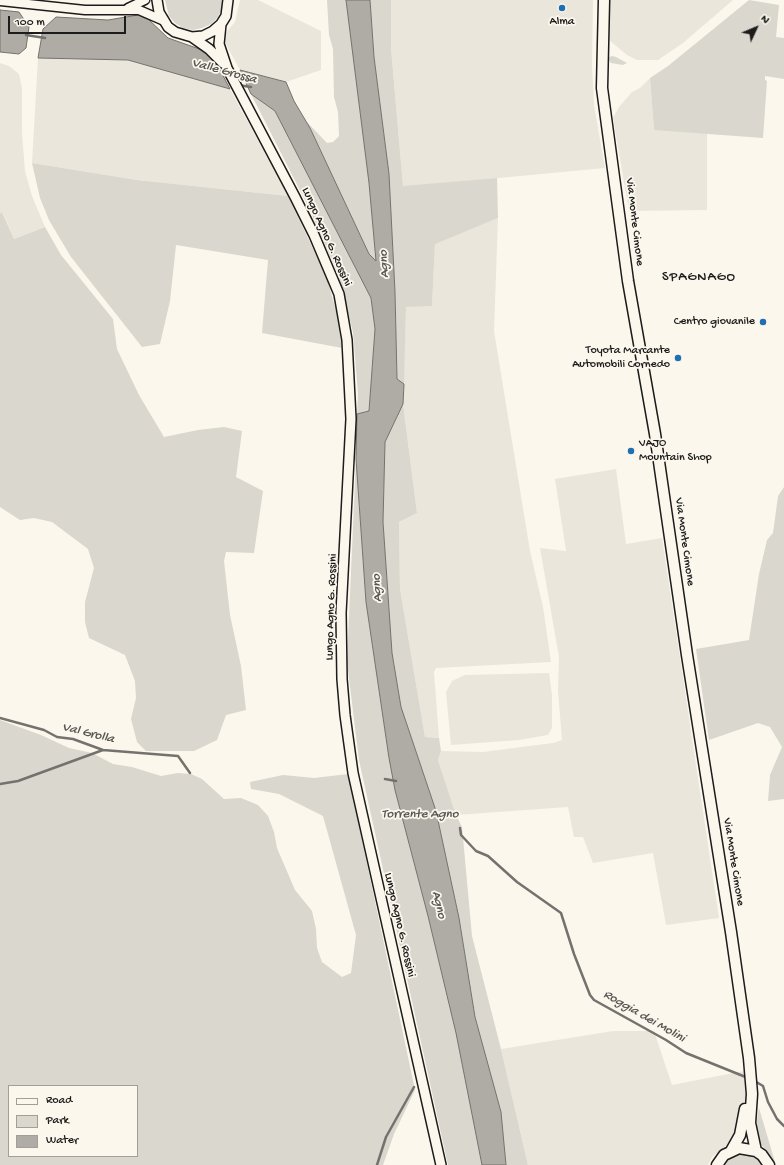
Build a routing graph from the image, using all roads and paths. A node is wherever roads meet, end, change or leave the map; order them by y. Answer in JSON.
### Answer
{"nodes":[{"id":1,"x":145,"y":0,"type":"edge"},
{"id":2,"x":157,"y":0,"type":"edge"},
{"id":3,"x":228,"y":0,"type":"edge"},
{"id":4,"x":604,"y":0,"type":"edge"},
{"id":5,"x":0,"y":1,"type":"edge"},
{"id":6,"x":127,"y":9,"type":"junction"},
{"id":7,"x":162,"y":20,"type":"junction"},
{"id":8,"x":221,"y":24,"type":"junction"},
{"id":9,"x":192,"y":37,"type":"junction"},
{"id":10,"x":227,"y":68,"type":"junction"},
{"id":11,"x":751,"y":1086,"type":"junction"},
{"id":12,"x":731,"y":1151,"type":"junction"},
{"id":13,"x":756,"y":1151,"type":"junction"},
{"id":14,"x":441,"y":1165,"type":"edge"},
{"id":15,"x":717,"y":1165,"type":"edge"},
{"id":16,"x":768,"y":1165,"type":"edge"}],
"edges":[{"from":1,"to":6,"type":"street"},
{"from":2,"to":7,"type":"main road"},
{"from":3,"to":8,"type":"main road"},
{"from":4,"to":11,"type":"main road","name":"Via Monte Cimone"},
{"from":5,"to":6,"type":"street"},
{"from":6,"to":7,"type":"street"},
{"from":7,"to":9,"type":"main road"},
{"from":8,"to":9,"type":"main road"},
{"from":8,"to":10,"type":"main road"},
{"from":9,"to":10,"type":"main road"},
{"from":10,"to":14,"type":"main road","name":"Lungo Agno G. Rossini"},
{"from":11,"to":12,"type":"main road","name":"Via Monte Cimone"},
{"from":11,"to":13,"type":"main road","name":"Via Monte Cimone"},
{"from":12,"to":13,"type":"main road"},
{"from":12,"to":15,"type":"main road","name":"Via Monte Cimone"},
{"from":13,"to":16,"type":"main road"}]}
